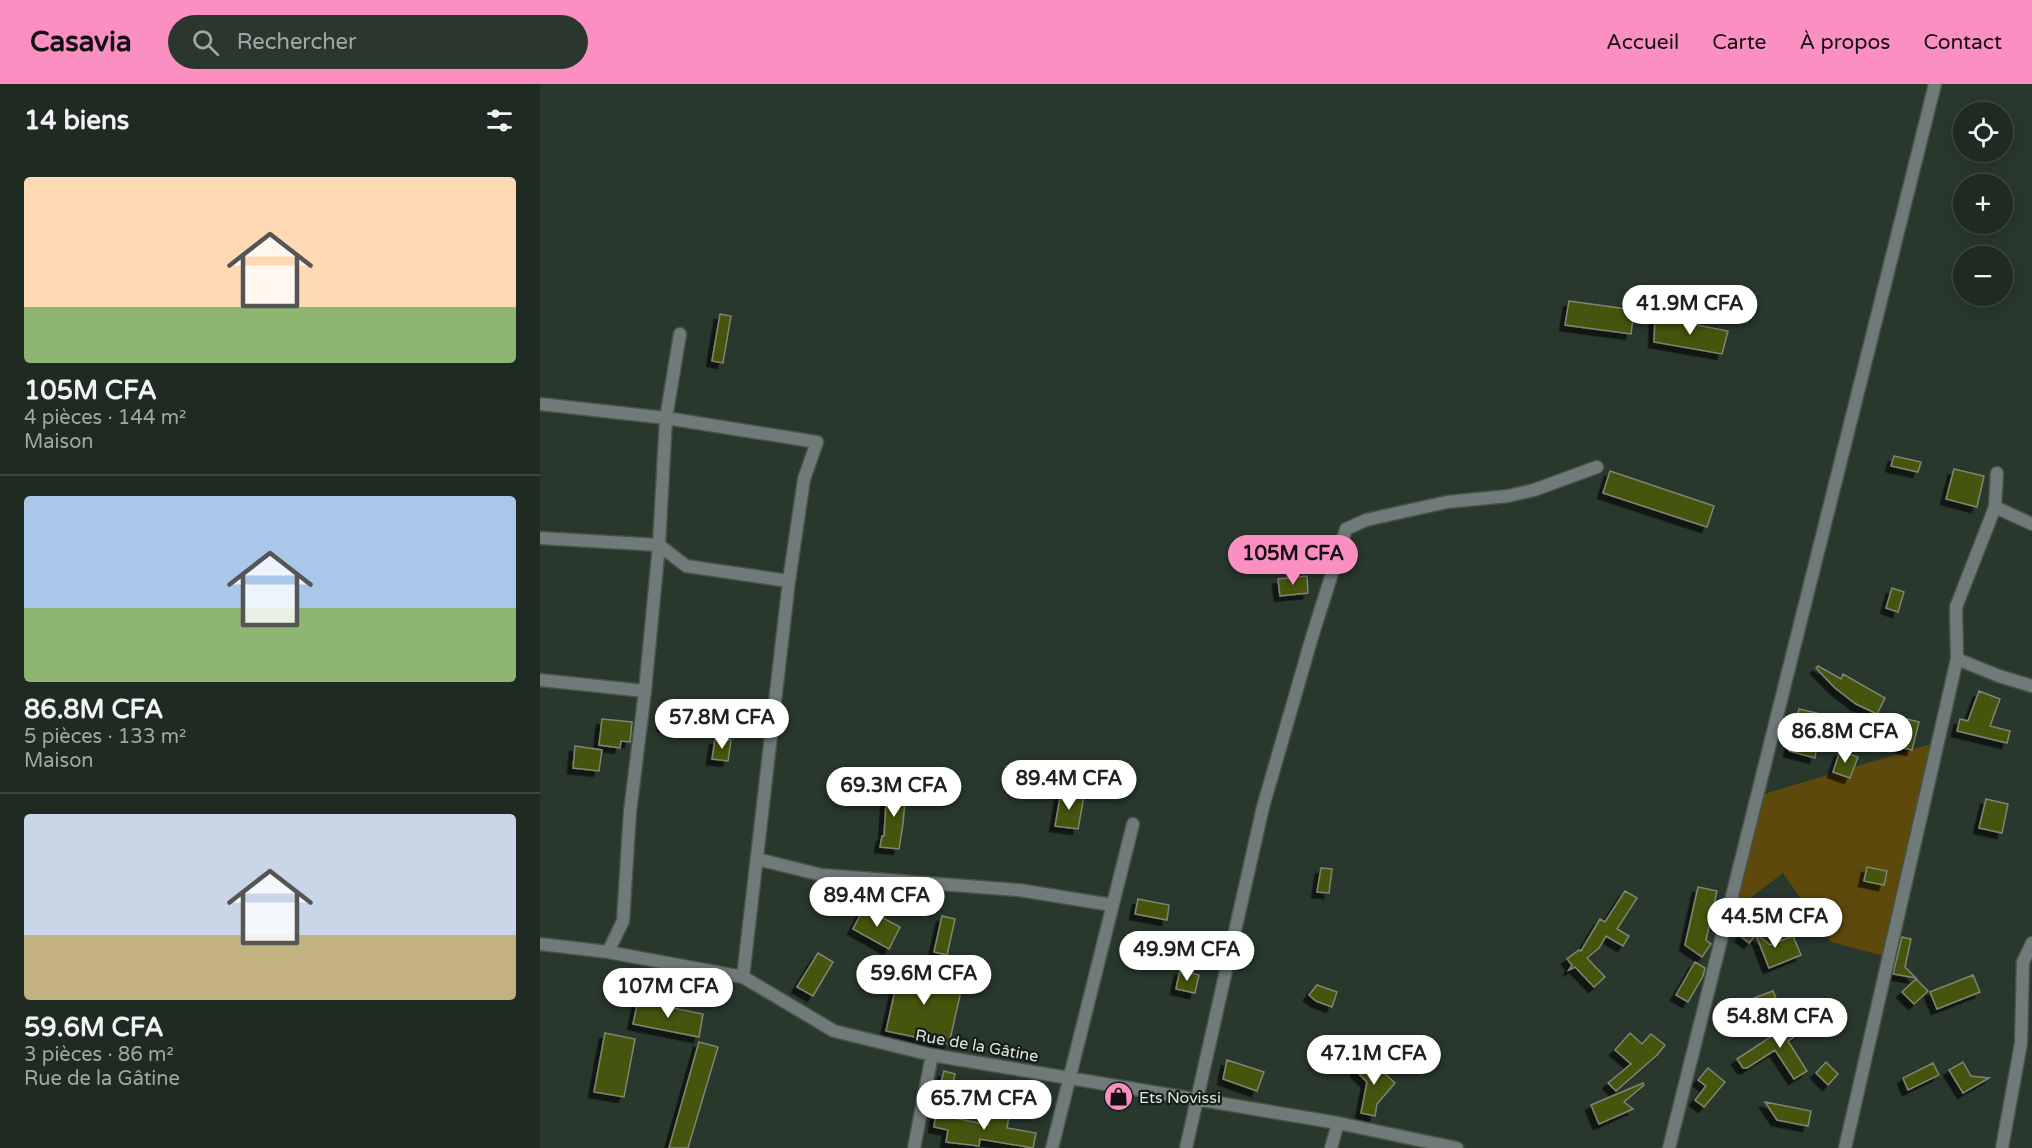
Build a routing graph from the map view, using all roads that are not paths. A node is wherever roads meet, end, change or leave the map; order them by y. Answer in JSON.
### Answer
{"nodes":[{"id":1,"x":1935,"y":84,"type":"edge"},
{"id":2,"x":680,"y":334,"type":"dead end"},
{"id":3,"x":540,"y":404,"type":"edge"},
{"id":4,"x":666,"y":418,"type":"junction"},
{"id":5,"x":1597,"y":467,"type":"dead end"},
{"id":6,"x":1997,"y":473,"type":"dead end"},
{"id":7,"x":1995,"y":507,"type":"junction"},
{"id":8,"x":2032,"y":524,"type":"edge"},
{"id":9,"x":540,"y":538,"type":"edge"},
{"id":10,"x":659,"y":545,"type":"junction"},
{"id":11,"x":789,"y":581,"type":"junction"},
{"id":12,"x":1957,"y":660,"type":"junction"},
{"id":13,"x":540,"y":680,"type":"edge"},
{"id":14,"x":2032,"y":686,"type":"edge"},
{"id":15,"x":645,"y":691,"type":"junction"},
{"id":16,"x":1133,"y":824,"type":"dead end"},
{"id":17,"x":757,"y":859,"type":"junction"},
{"id":18,"x":1112,"y":905,"type":"junction"},
{"id":19,"x":2032,"y":943,"type":"edge"},
{"id":20,"x":540,"y":944,"type":"edge"},
{"id":21,"x":608,"y":952,"type":"junction"},
{"id":22,"x":2028,"y":963,"type":"edge"},
{"id":23,"x":743,"y":977,"type":"junction"},
{"id":24,"x":932,"y":1055,"type":"junction"},
{"id":25,"x":1069,"y":1077,"type":"junction"},
{"id":26,"x":1198,"y":1099,"type":"junction"},
{"id":27,"x":1338,"y":1123,"type":"junction"},
{"id":28,"x":914,"y":1148,"type":"edge"},
{"id":29,"x":1052,"y":1148,"type":"edge"},
{"id":30,"x":1186,"y":1148,"type":"edge"},
{"id":31,"x":1331,"y":1148,"type":"edge"},
{"id":32,"x":1457,"y":1148,"type":"edge"},
{"id":33,"x":1669,"y":1148,"type":"edge"},
{"id":34,"x":1845,"y":1148,"type":"edge"},
{"id":35,"x":2002,"y":1148,"type":"edge"}],
"edges":[{"from":1,"to":33,"type":"street"},
{"from":2,"to":4,"type":"street"},
{"from":3,"to":4,"type":"street"},
{"from":4,"to":10,"type":"street"},
{"from":4,"to":11,"type":"street"},
{"from":5,"to":26,"type":"street"},
{"from":6,"to":7,"type":"street"},
{"from":7,"to":8,"type":"street"},
{"from":7,"to":12,"type":"street"},
{"from":9,"to":10,"type":"street"},
{"from":10,"to":11,"type":"street"},
{"from":10,"to":15,"type":"street"},
{"from":11,"to":17,"type":"street"},
{"from":12,"to":14,"type":"street"},
{"from":12,"to":34,"type":"street"},
{"from":13,"to":15,"type":"street"},
{"from":15,"to":21,"type":"street"},
{"from":16,"to":18,"type":"street"},
{"from":17,"to":18,"type":"street"},
{"from":17,"to":23,"type":"street"},
{"from":18,"to":25,"type":"street"},
{"from":19,"to":22,"type":"street"},
{"from":20,"to":21,"type":"street","name":"Rue de la Gâtine"},
{"from":21,"to":23,"type":"street","name":"Rue de la Gâtine"},
{"from":22,"to":35,"type":"street"},
{"from":23,"to":24,"type":"street","name":"Rue de la Gâtine"},
{"from":24,"to":25,"type":"street","name":"Rue de la Gâtine"},
{"from":24,"to":28,"type":"street"},
{"from":25,"to":26,"type":"street","name":"Rue de la Gâtine"},
{"from":25,"to":29,"type":"street"},
{"from":26,"to":27,"type":"street","name":"Rue de la Gâtine"},
{"from":26,"to":30,"type":"street"},
{"from":27,"to":31,"type":"street"},
{"from":27,"to":32,"type":"street","name":"Rue de la Gâtine"}]}
